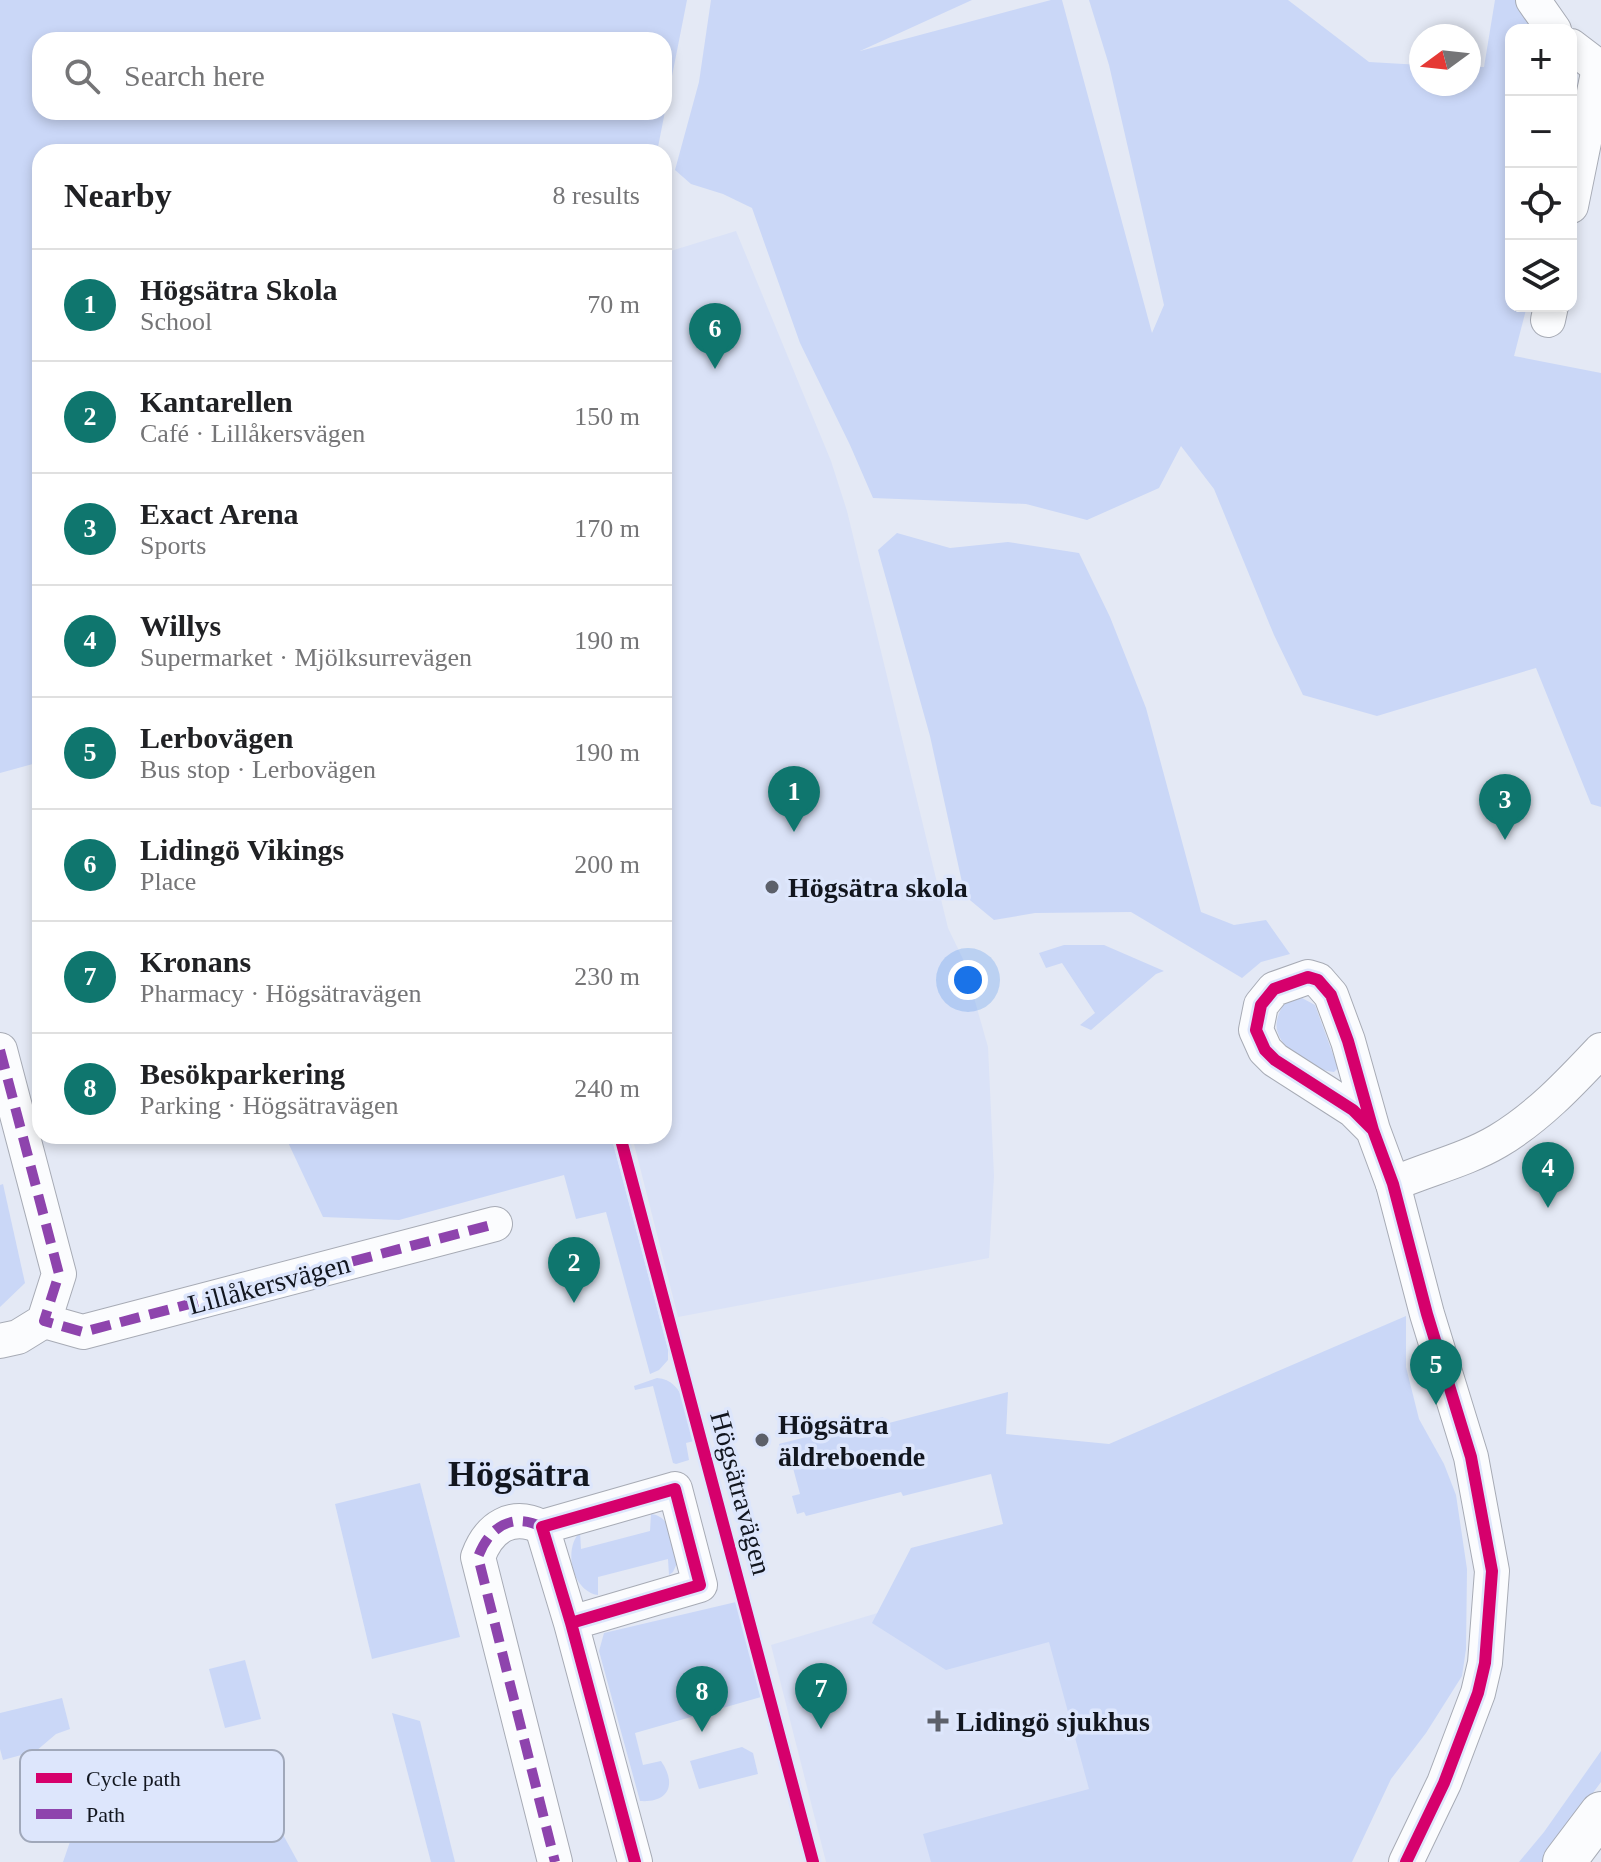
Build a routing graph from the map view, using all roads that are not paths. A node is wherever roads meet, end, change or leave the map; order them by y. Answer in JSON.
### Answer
{"nodes":[{"id":1,"x":1533,"y":0,"type":"edge"},
{"id":2,"x":1550,"y":24,"type":"edge"},
{"id":3,"x":1577,"y":51,"type":"edge"},
{"id":4,"x":1600,"y":69,"type":"edge"},
{"id":5,"x":1577,"y":178,"type":"edge"},
{"id":6,"x":0,"y":1050,"type":"edge"},
{"id":7,"x":1601,"y":1050,"type":"edge"},
{"id":8,"x":1373,"y":1130,"type":"dead end"},
{"id":9,"x":1393,"y":1184,"type":"junction"},
{"id":10,"x":495,"y":1224,"type":"dead end"},
{"id":11,"x":44,"y":1321,"type":"junction"},
{"id":12,"x":0,"y":1341,"type":"edge"},
{"id":13,"x":542,"y":1527,"type":"junction"},
{"id":14,"x":571,"y":1623,"type":"junction"},
{"id":15,"x":1601,"y":1813,"type":"edge"},
{"id":16,"x":555,"y":1862,"type":"edge"},
{"id":17,"x":635,"y":1862,"type":"edge"},
{"id":18,"x":1406,"y":1862,"type":"edge"},
{"id":19,"x":1564,"y":1862,"type":"edge"}],
"edges":[{"from":1,"to":2,"type":"street"},
{"from":3,"to":4,"type":"street"},
{"from":4,"to":5,"type":"street"},
{"from":6,"to":11,"type":"street"},
{"from":7,"to":9,"type":"street"},
{"from":8,"to":9,"type":"street"},
{"from":9,"to":18,"type":"street"},
{"from":10,"to":11,"type":"street","name":"Lillåkersvägen"},
{"from":11,"to":12,"type":"street"},
{"from":13,"to":14,"type":"street"},
{"from":13,"to":14,"type":"street"},
{"from":13,"to":16,"type":"street"},
{"from":14,"to":17,"type":"street"},
{"from":15,"to":19,"type":"main road"}]}
